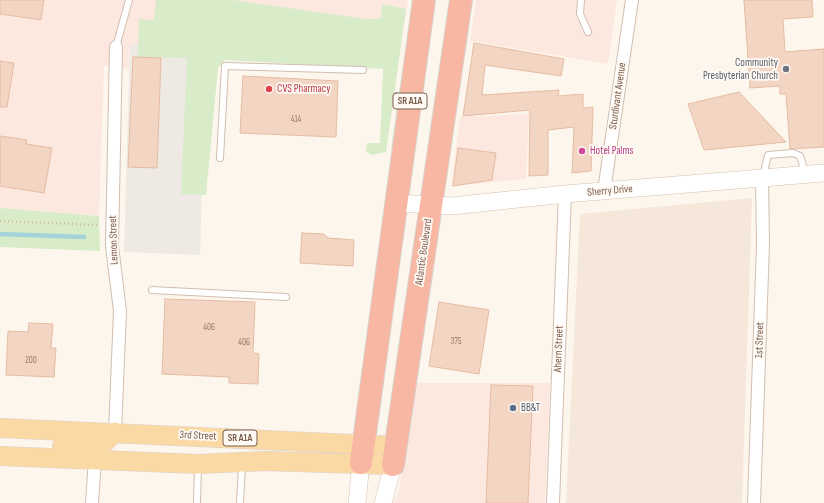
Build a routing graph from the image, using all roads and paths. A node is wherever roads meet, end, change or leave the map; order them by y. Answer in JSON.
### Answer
{"nodes":[{"id":1,"x":129,"y":0,"type":"edge"},
{"id":2,"x":424,"y":0,"type":"edge"},
{"id":3,"x":461,"y":0,"type":"edge"},
{"id":4,"x":581,"y":0,"type":"edge"},
{"id":5,"x":632,"y":0,"type":"edge"},
{"id":6,"x":588,"y":32,"type":"dead end"},
{"id":7,"x":116,"y":48,"type":"joint"},
{"id":8,"x":363,"y":70,"type":"dead end"},
{"id":9,"x":220,"y":158,"type":"dead end"},
{"id":10,"x":824,"y":173,"type":"edge"},
{"id":11,"x":762,"y":177,"type":"junction"},
{"id":12,"x":604,"y":191,"type":"junction"},
{"id":13,"x":565,"y":194,"type":"junction"},
{"id":14,"x":397,"y":203,"type":"junction"},
{"id":15,"x":431,"y":206,"type":"junction"},
{"id":16,"x":0,"y":221,"type":"edge"},
{"id":17,"x":112,"y":226,"type":"junction"},
{"id":18,"x":152,"y":290,"type":"dead end"},
{"id":19,"x":286,"y":298,"type":"dead end"},
{"id":20,"x":0,"y":428,"type":"edge"},
{"id":21,"x":115,"y":432,"type":"junction"},
{"id":22,"x":362,"y":454,"type":"junction"},
{"id":23,"x":6,"y":456,"type":"edge"},
{"id":24,"x":394,"y":456,"type":"junction"},
{"id":25,"x":94,"y":459,"type":"junction"},
{"id":26,"x":242,"y":462,"type":"junction"},
{"id":27,"x":198,"y":464,"type":"junction"},
{"id":28,"x":92,"y":503,"type":"edge"},
{"id":29,"x":197,"y":503,"type":"edge"},
{"id":30,"x":240,"y":503,"type":"edge"},
{"id":31,"x":357,"y":503,"type":"edge"},
{"id":32,"x":383,"y":503,"type":"edge"},
{"id":33,"x":553,"y":503,"type":"edge"},
{"id":34,"x":754,"y":503,"type":"edge"}],
"edges":[{"from":1,"to":7,"type":"lane"},
{"from":2,"to":14,"type":"highway","number":"SR A1A"},
{"from":3,"to":15,"type":"highway","name":"Atlantic Boulevard"},
{"from":4,"to":6,"type":"lane"},
{"from":5,"to":12,"type":"street","name":"Sturdivant Avenue"},
{"from":7,"to":17,"type":"street","name":"Lemon Street"},
{"from":8,"to":9,"type":"lane"},
{"from":10,"to":11,"type":"street","name":"Sherry Drive"},
{"from":11,"to":12,"type":"street","name":"Sherry Drive"},
{"from":11,"to":34,"type":"street","name":"1st Street"},
{"from":12,"to":13,"type":"street","name":"Sherry Drive"},
{"from":13,"to":15,"type":"street","name":"Sherry Drive"},
{"from":13,"to":33,"type":"street","name":"Ahern Street"},
{"from":14,"to":15,"type":"street","name":"Sherry Drive"},
{"from":14,"to":22,"type":"highway","number":"SR A1A"},
{"from":15,"to":24,"type":"highway","name":"Atlantic Boulevard"},
{"from":16,"to":17,"type":"path"},
{"from":17,"to":21,"type":"street","name":"Lemon Street"},
{"from":18,"to":19,"type":"lane"},
{"from":20,"to":21,"type":"main road","name":"3rd Street","number":"SR A1A"},
{"from":21,"to":22,"type":"main road","name":"3rd Street","number":"SR A1A"},
{"from":21,"to":23,"type":"main road"},
{"from":22,"to":24,"type":"main road","name":"3rd Street"},
{"from":22,"to":26,"type":"main road","name":"3rd Street","number":"SR A1A"},
{"from":22,"to":31,"type":"street"},
{"from":23,"to":25,"type":"main road","name":"3rd Street","number":"SR A1A"},
{"from":24,"to":32,"type":"street","name":"Atlantic Boulevard"},
{"from":25,"to":27,"type":"main road","name":"3rd Street","number":"SR A1A"},
{"from":25,"to":28,"type":"street"},
{"from":26,"to":27,"type":"main road","name":"3rd Street","number":"SR A1A"},
{"from":26,"to":30,"type":"lane"},
{"from":27,"to":29,"type":"lane"}]}
